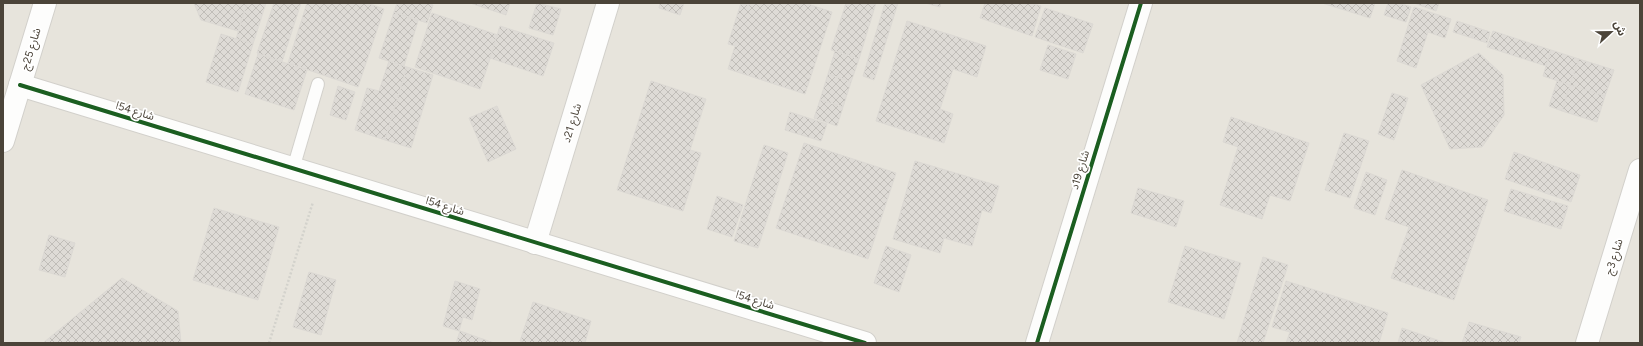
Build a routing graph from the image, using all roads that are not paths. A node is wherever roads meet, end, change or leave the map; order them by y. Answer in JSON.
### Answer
{"nodes":[{"id":1,"x":46,"y":3,"type":"edge"},
{"id":2,"x":608,"y":3,"type":"edge"},
{"id":3,"x":1141,"y":3,"type":"edge"},
{"id":4,"x":20,"y":84,"type":"junction"},
{"id":5,"x":318,"y":84,"type":"dead end"},
{"id":6,"x":3,"y":141,"type":"edge"},
{"id":7,"x":293,"y":169,"type":"junction"},
{"id":8,"x":1640,"y":170,"type":"edge"},
{"id":9,"x":535,"y":243,"type":"junction"},
{"id":10,"x":865,"y":343,"type":"edge"},
{"id":11,"x":1037,"y":343,"type":"edge"},
{"id":12,"x":1587,"y":343,"type":"edge"}],
"edges":[{"from":1,"to":4,"type":"street","name":"شارع 25ج"},
{"from":2,"to":9,"type":"street","name":"شارع 21د"},
{"from":3,"to":11,"type":"street","name":"شارع 19د"},
{"from":4,"to":6,"type":"street","name":"شارع 25ج"},
{"from":4,"to":7,"type":"street","name":"شارع 54ا"},
{"from":5,"to":7,"type":"lane"},
{"from":7,"to":9,"type":"street","name":"شارع 54ا"},
{"from":8,"to":12,"type":"street","name":"شارع 3ج"},
{"from":9,"to":10,"type":"street","name":"شارع 54ا"}]}
